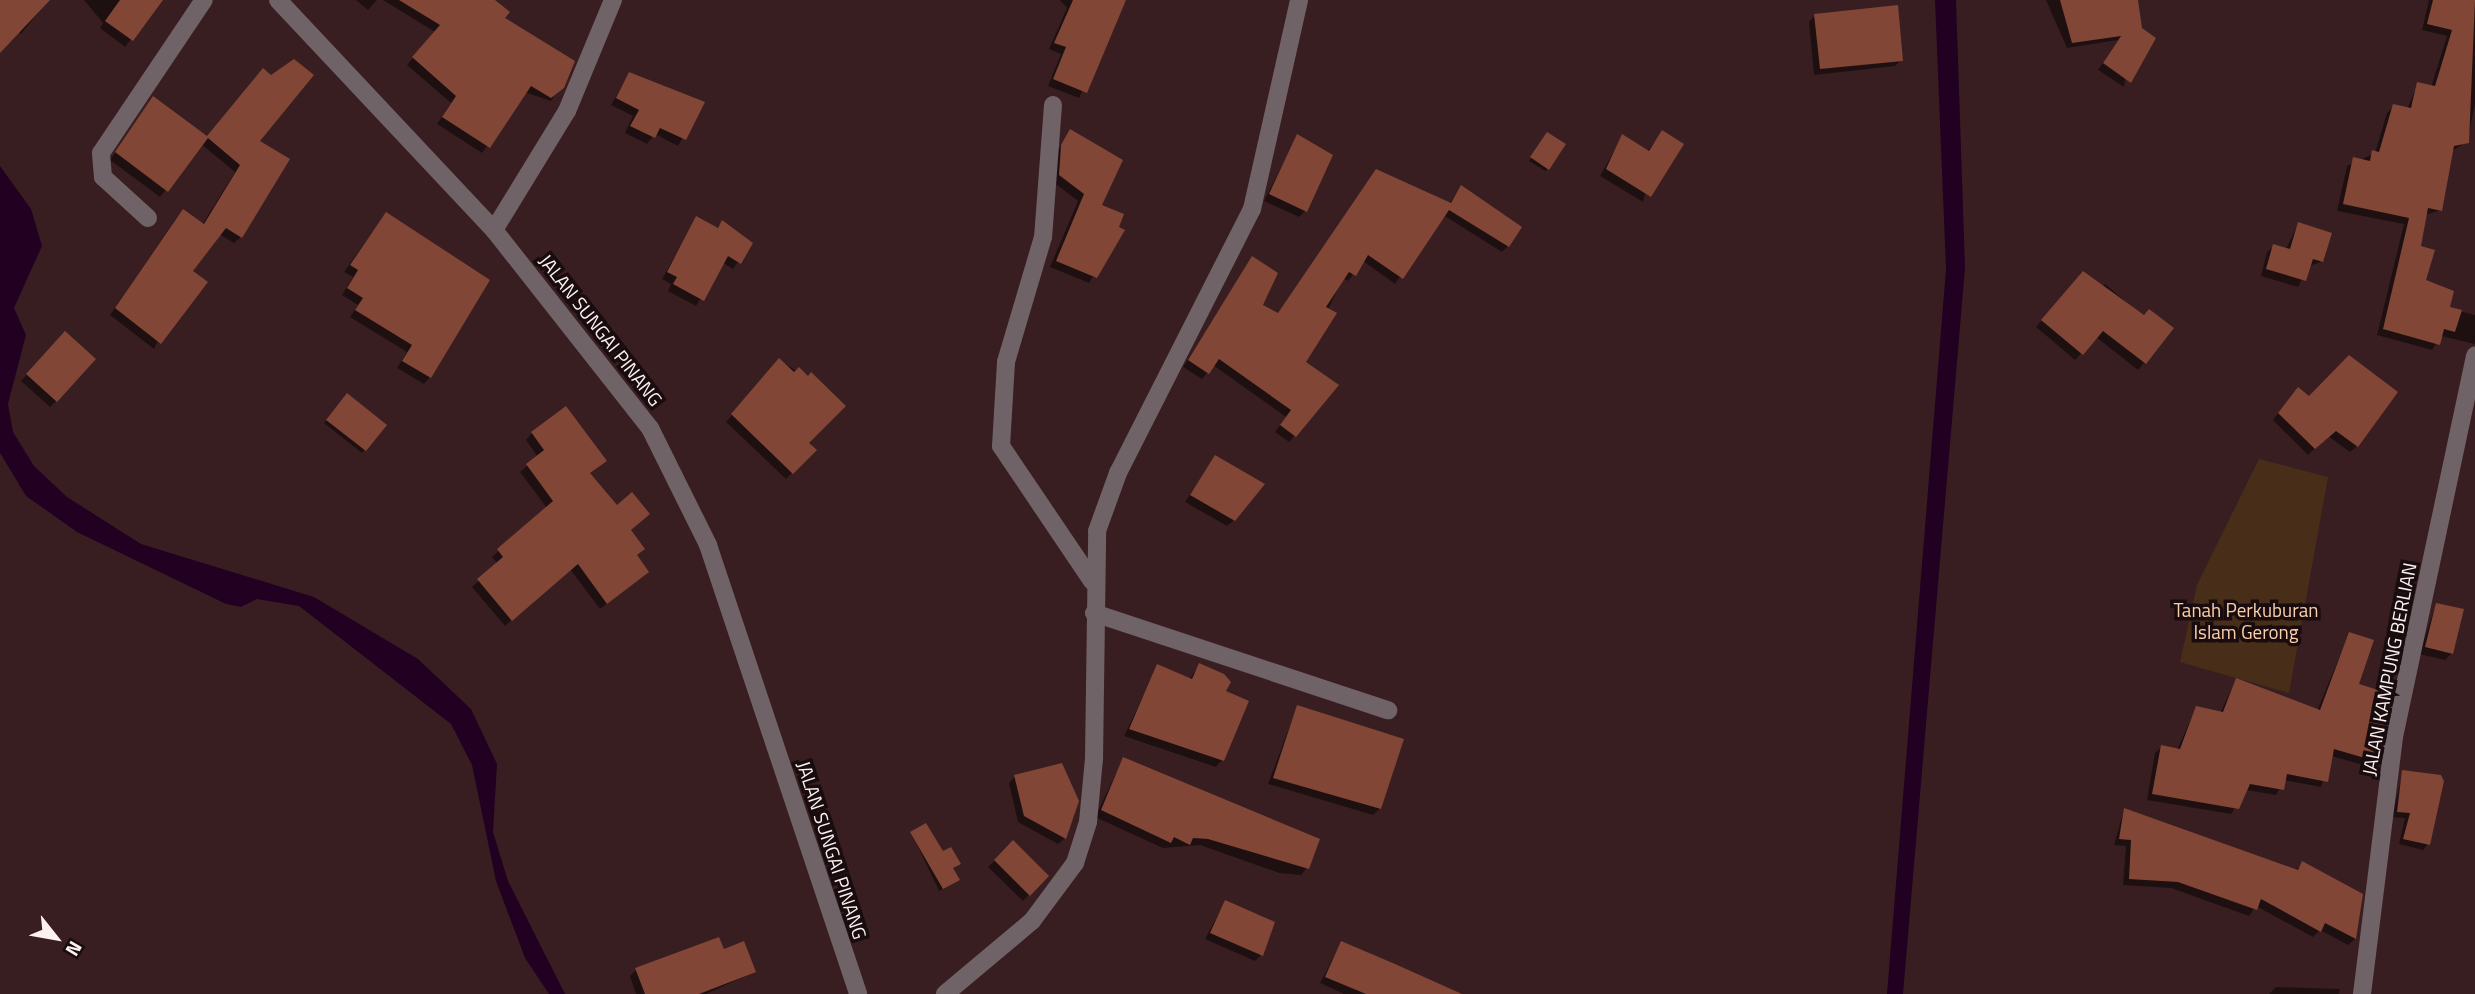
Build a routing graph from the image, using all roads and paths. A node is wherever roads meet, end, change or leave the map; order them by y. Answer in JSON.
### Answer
{"nodes":[{"id":1,"x":204,"y":0,"type":"edge"},
{"id":2,"x":278,"y":0,"type":"edge"},
{"id":3,"x":613,"y":0,"type":"edge"},
{"id":4,"x":1299,"y":0,"type":"edge"},
{"id":5,"x":1053,"y":105,"type":"dead end"},
{"id":6,"x":148,"y":218,"type":"dead end"},
{"id":7,"x":494,"y":230,"type":"junction"},
{"id":8,"x":2475,"y":355,"type":"edge"},
{"id":9,"x":1092,"y":581,"type":"junction"},
{"id":10,"x":1094,"y":613,"type":"junction"},
{"id":11,"x":1388,"y":709,"type":"dead end"},
{"id":12,"x":858,"y":994,"type":"edge"},
{"id":13,"x":944,"y":994,"type":"edge"},
{"id":14,"x":2362,"y":994,"type":"edge"}],
"edges":[{"from":1,"to":6,"type":"street"},
{"from":2,"to":7,"type":"street","name":"JALAN SUNGAI PINANG"},
{"from":3,"to":7,"type":"street"},
{"from":4,"to":9,"type":"street"},
{"from":5,"to":9,"type":"street"},
{"from":7,"to":12,"type":"street","name":"JALAN SUNGAI PINANG"},
{"from":8,"to":14,"type":"street","name":"JALAN KAMPUNG BERLIAN"},
{"from":9,"to":10,"type":"street"},
{"from":10,"to":11,"type":"street"},
{"from":10,"to":13,"type":"street"}]}
